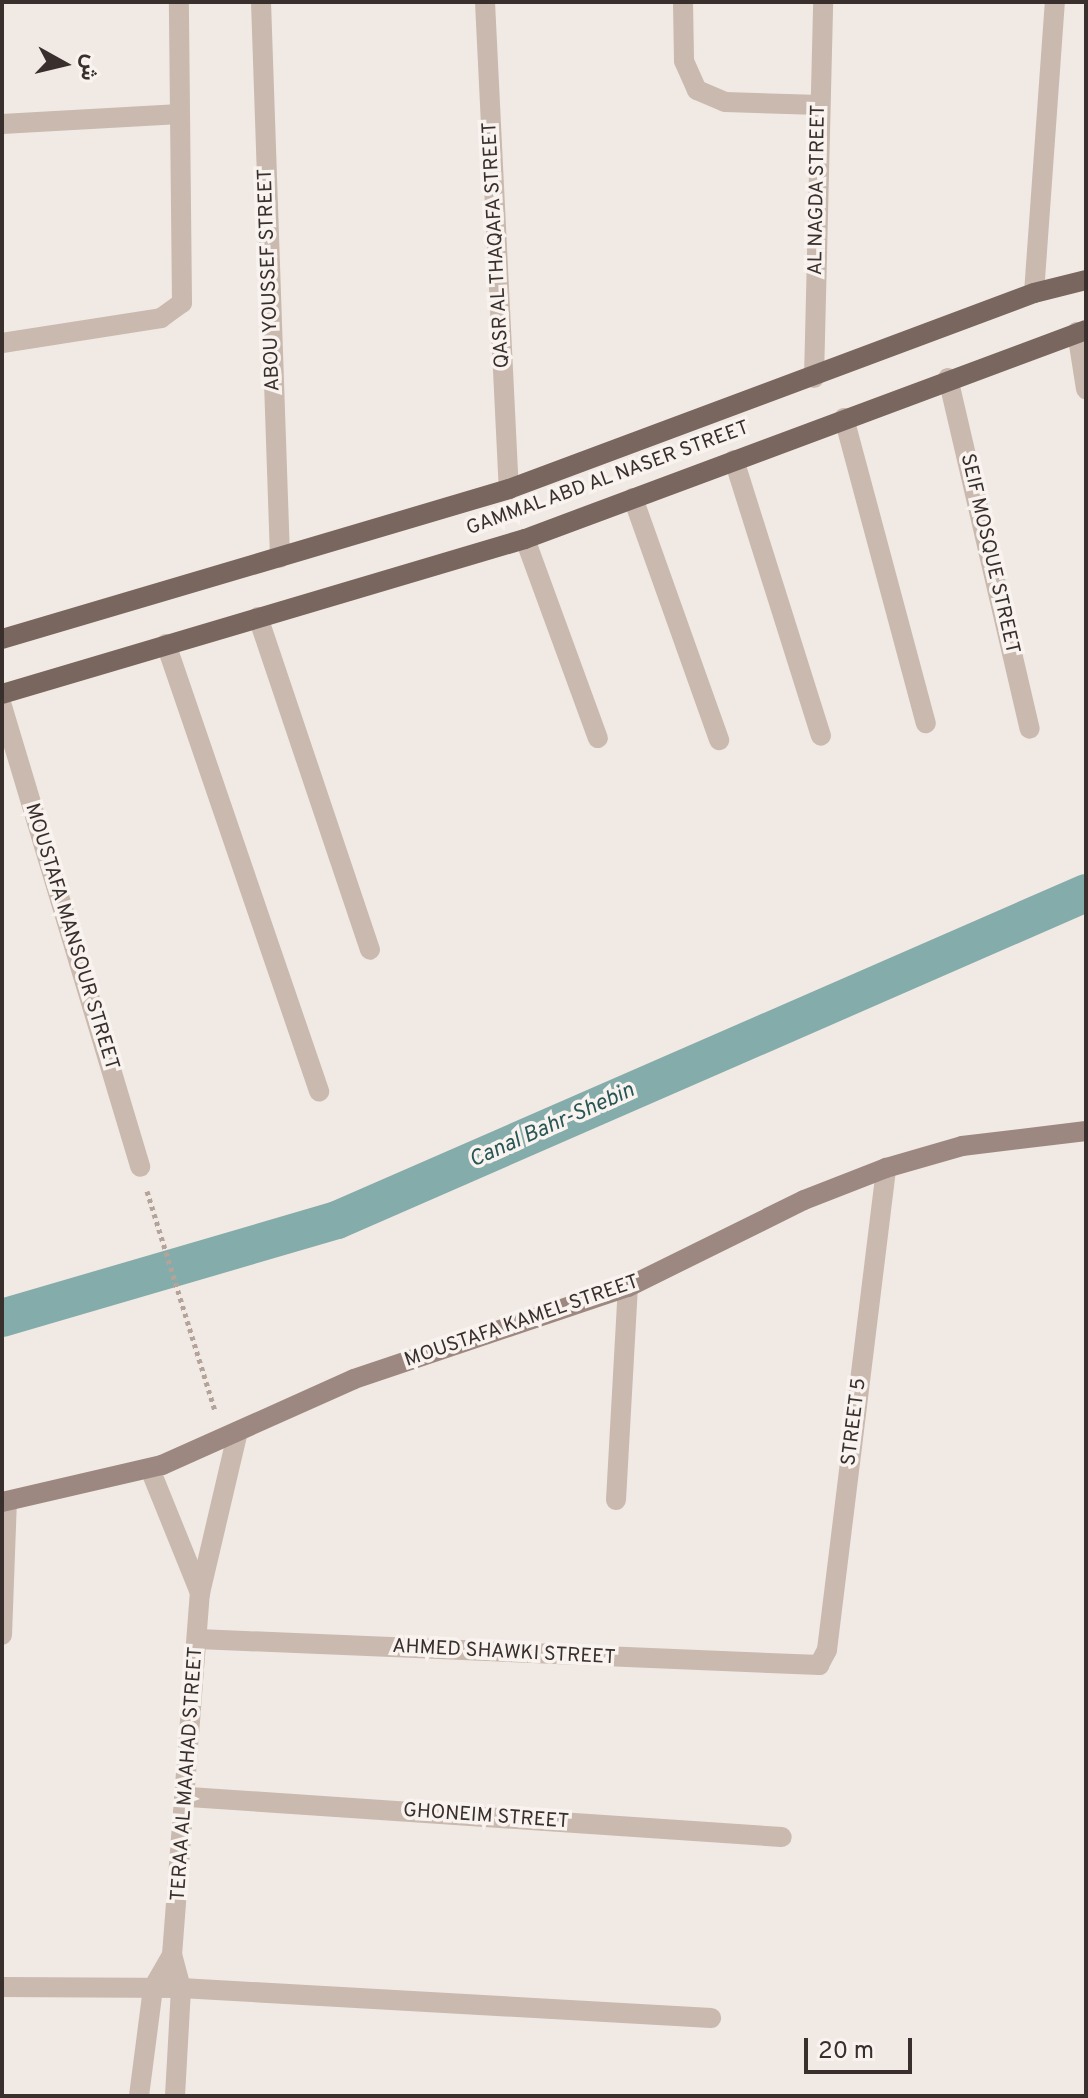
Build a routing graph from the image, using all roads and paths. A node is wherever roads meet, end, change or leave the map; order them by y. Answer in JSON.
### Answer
{"nodes":[{"id":1,"x":179,"y":2,"type":"edge"},
{"id":2,"x":261,"y":2,"type":"edge"},
{"id":3,"x":485,"y":2,"type":"edge"},
{"id":4,"x":683,"y":2,"type":"edge"},
{"id":5,"x":823,"y":2,"type":"edge"},
{"id":6,"x":1055,"y":2,"type":"edge"},
{"id":7,"x":820,"y":105,"type":"junction"},
{"id":8,"x":180,"y":114,"type":"junction"},
{"id":9,"x":2,"y":124,"type":"edge"},
{"id":10,"x":1086,"y":280,"type":"edge"},
{"id":11,"x":1034,"y":293,"type":"junction"},
{"id":12,"x":1081,"y":331,"type":"edge"},
{"id":13,"x":2,"y":343,"type":"edge"},
{"id":14,"x":814,"y":378,"type":"junction"},
{"id":15,"x":948,"y":378,"type":"junction"},
{"id":16,"x":1086,"y":389,"type":"edge"},
{"id":17,"x":844,"y":418,"type":"junction"},
{"id":18,"x":734,"y":460,"type":"junction"},
{"id":19,"x":509,"y":489,"type":"junction"},
{"id":20,"x":633,"y":498,"type":"junction"},
{"id":21,"x":525,"y":539,"type":"junction"},
{"id":22,"x":280,"y":558,"type":"junction"},
{"id":23,"x":258,"y":617,"type":"junction"},
{"id":24,"x":2,"y":639,"type":"edge"},
{"id":25,"x":166,"y":644,"type":"junction"},
{"id":26,"x":2,"y":694,"type":"edge"},
{"id":27,"x":2,"y":706,"type":"edge"},
{"id":28,"x":926,"y":723,"type":"dead end"},
{"id":29,"x":1030,"y":729,"type":"dead end"},
{"id":30,"x":821,"y":736,"type":"dead end"},
{"id":31,"x":598,"y":738,"type":"dead end"},
{"id":32,"x":719,"y":740,"type":"dead end"},
{"id":33,"x":370,"y":950,"type":"dead end"},
{"id":34,"x":319,"y":1092,"type":"dead end"},
{"id":35,"x":1086,"y":1131,"type":"edge"},
{"id":36,"x":140,"y":1167,"type":"joint"},
{"id":37,"x":886,"y":1168,"type":"junction"},
{"id":38,"x":628,"y":1287,"type":"junction"},
{"id":39,"x":203,"y":1383,"type":"dead end"},
{"id":40,"x":238,"y":1431,"type":"junction"},
{"id":41,"x":150,"y":1469,"type":"junction"},
{"id":42,"x":616,"y":1500,"type":"dead end"},
{"id":43,"x":4,"y":1501,"type":"edge"},
{"id":44,"x":200,"y":1593,"type":"junction"},
{"id":45,"x":2,"y":1635,"type":"edge"},
{"id":46,"x":198,"y":1639,"type":"junction"},
{"id":47,"x":809,"y":1666,"type":"joint"},
{"id":48,"x":189,"y":1797,"type":"junction"},
{"id":49,"x":782,"y":1837,"type":"dead end"},
{"id":50,"x":172,"y":1955,"type":"junction"},
{"id":51,"x":2,"y":1987,"type":"edge"},
{"id":52,"x":153,"y":1988,"type":"junction"},
{"id":53,"x":181,"y":1988,"type":"junction"},
{"id":54,"x":711,"y":2018,"type":"dead end"},
{"id":55,"x":139,"y":2096,"type":"edge"},
{"id":56,"x":175,"y":2096,"type":"edge"}],
"edges":[{"from":1,"to":8,"type":"street"},
{"from":2,"to":22,"type":"street","name":"ABOU YOUSSEF STREET"},
{"from":3,"to":19,"type":"street","name":"QASR AL THAQAFA STREET"},
{"from":4,"to":7,"type":"street"},
{"from":5,"to":7,"type":"street","name":"AL NAGDA STREET"},
{"from":6,"to":11,"type":"street"},
{"from":7,"to":14,"type":"street","name":"AL NAGDA STREET"},
{"from":8,"to":9,"type":"street"},
{"from":8,"to":13,"type":"street"},
{"from":10,"to":11,"type":"main road","name":"GAMMAL ABD AL NASER STREET"},
{"from":11,"to":14,"type":"main road","name":"GAMMAL ABD AL NASER STREET"},
{"from":12,"to":15,"type":"main road","name":"GAMMAL ABD AL NASER STREET"},
{"from":12,"to":16,"type":"street"},
{"from":14,"to":19,"type":"main road","name":"GAMMAL ABD AL NASER STREET"},
{"from":15,"to":17,"type":"main road","name":"GAMMAL ABD AL NASER STREET"},
{"from":15,"to":29,"type":"street","name":"SEIF MOSQUE STREET"},
{"from":17,"to":18,"type":"main road","name":"GAMMAL ABD AL NASER STREET"},
{"from":17,"to":28,"type":"street"},
{"from":18,"to":20,"type":"main road","name":"GAMMAL ABD AL NASER STREET"},
{"from":18,"to":30,"type":"street"},
{"from":19,"to":22,"type":"main road","name":"GAMMAL ABD AL NASER STREET"},
{"from":20,"to":21,"type":"main road","name":"GAMMAL ABD AL NASER STREET"},
{"from":20,"to":32,"type":"street"},
{"from":21,"to":23,"type":"main road","name":"GAMMAL ABD AL NASER STREET"},
{"from":21,"to":31,"type":"street"},
{"from":22,"to":24,"type":"main road","name":"GAMMAL ABD AL NASER STREET"},
{"from":23,"to":25,"type":"main road","name":"GAMMAL ABD AL NASER STREET"},
{"from":23,"to":33,"type":"street"},
{"from":25,"to":26,"type":"main road","name":"GAMMAL ABD AL NASER STREET"},
{"from":25,"to":34,"type":"street"},
{"from":27,"to":36,"type":"street","name":"MOUSTAFA MANSOUR STREET"},
{"from":35,"to":37,"type":"main road","name":"MOUSTAFA KAMEL STREET"},
{"from":36,"to":39,"type":"path"},
{"from":37,"to":38,"type":"main road","name":"MOUSTAFA KAMEL STREET"},
{"from":37,"to":47,"type":"street","name":"STREET 5"},
{"from":38,"to":40,"type":"main road","name":"MOUSTAFA KAMEL STREET"},
{"from":38,"to":42,"type":"street"},
{"from":40,"to":41,"type":"main road","name":"MOUSTAFA KAMEL STREET"},
{"from":40,"to":44,"type":"street","name":"TERAA AL MAAHAD STREET"},
{"from":41,"to":43,"type":"main road","name":"MOUSTAFA KAMEL STREET"},
{"from":41,"to":44,"type":"street","name":"TERAA AL MAAHAD STREET"},
{"from":43,"to":45,"type":"street"},
{"from":44,"to":46,"type":"street","name":"TERAA AL MAAHAD STREET"},
{"from":46,"to":47,"type":"street","name":"AHMED SHAWKI STREET"},
{"from":46,"to":48,"type":"street","name":"TERAA AL MAAHAD STREET"},
{"from":48,"to":49,"type":"street","name":"GHONEIM STREET"},
{"from":48,"to":50,"type":"street","name":"TERAA AL MAAHAD STREET"},
{"from":50,"to":52,"type":"street","name":"TERAA AL MAAHAD STREET"},
{"from":50,"to":53,"type":"street","name":"TERAA AL MAAHAD STREET"},
{"from":51,"to":52,"type":"street"},
{"from":52,"to":53,"type":"street"},
{"from":52,"to":55,"type":"street","name":"TERAA AL MAAHAD STREET"},
{"from":53,"to":54,"type":"street"},
{"from":53,"to":56,"type":"street","name":"TERAA AL MAAHAD STREET"}]}
